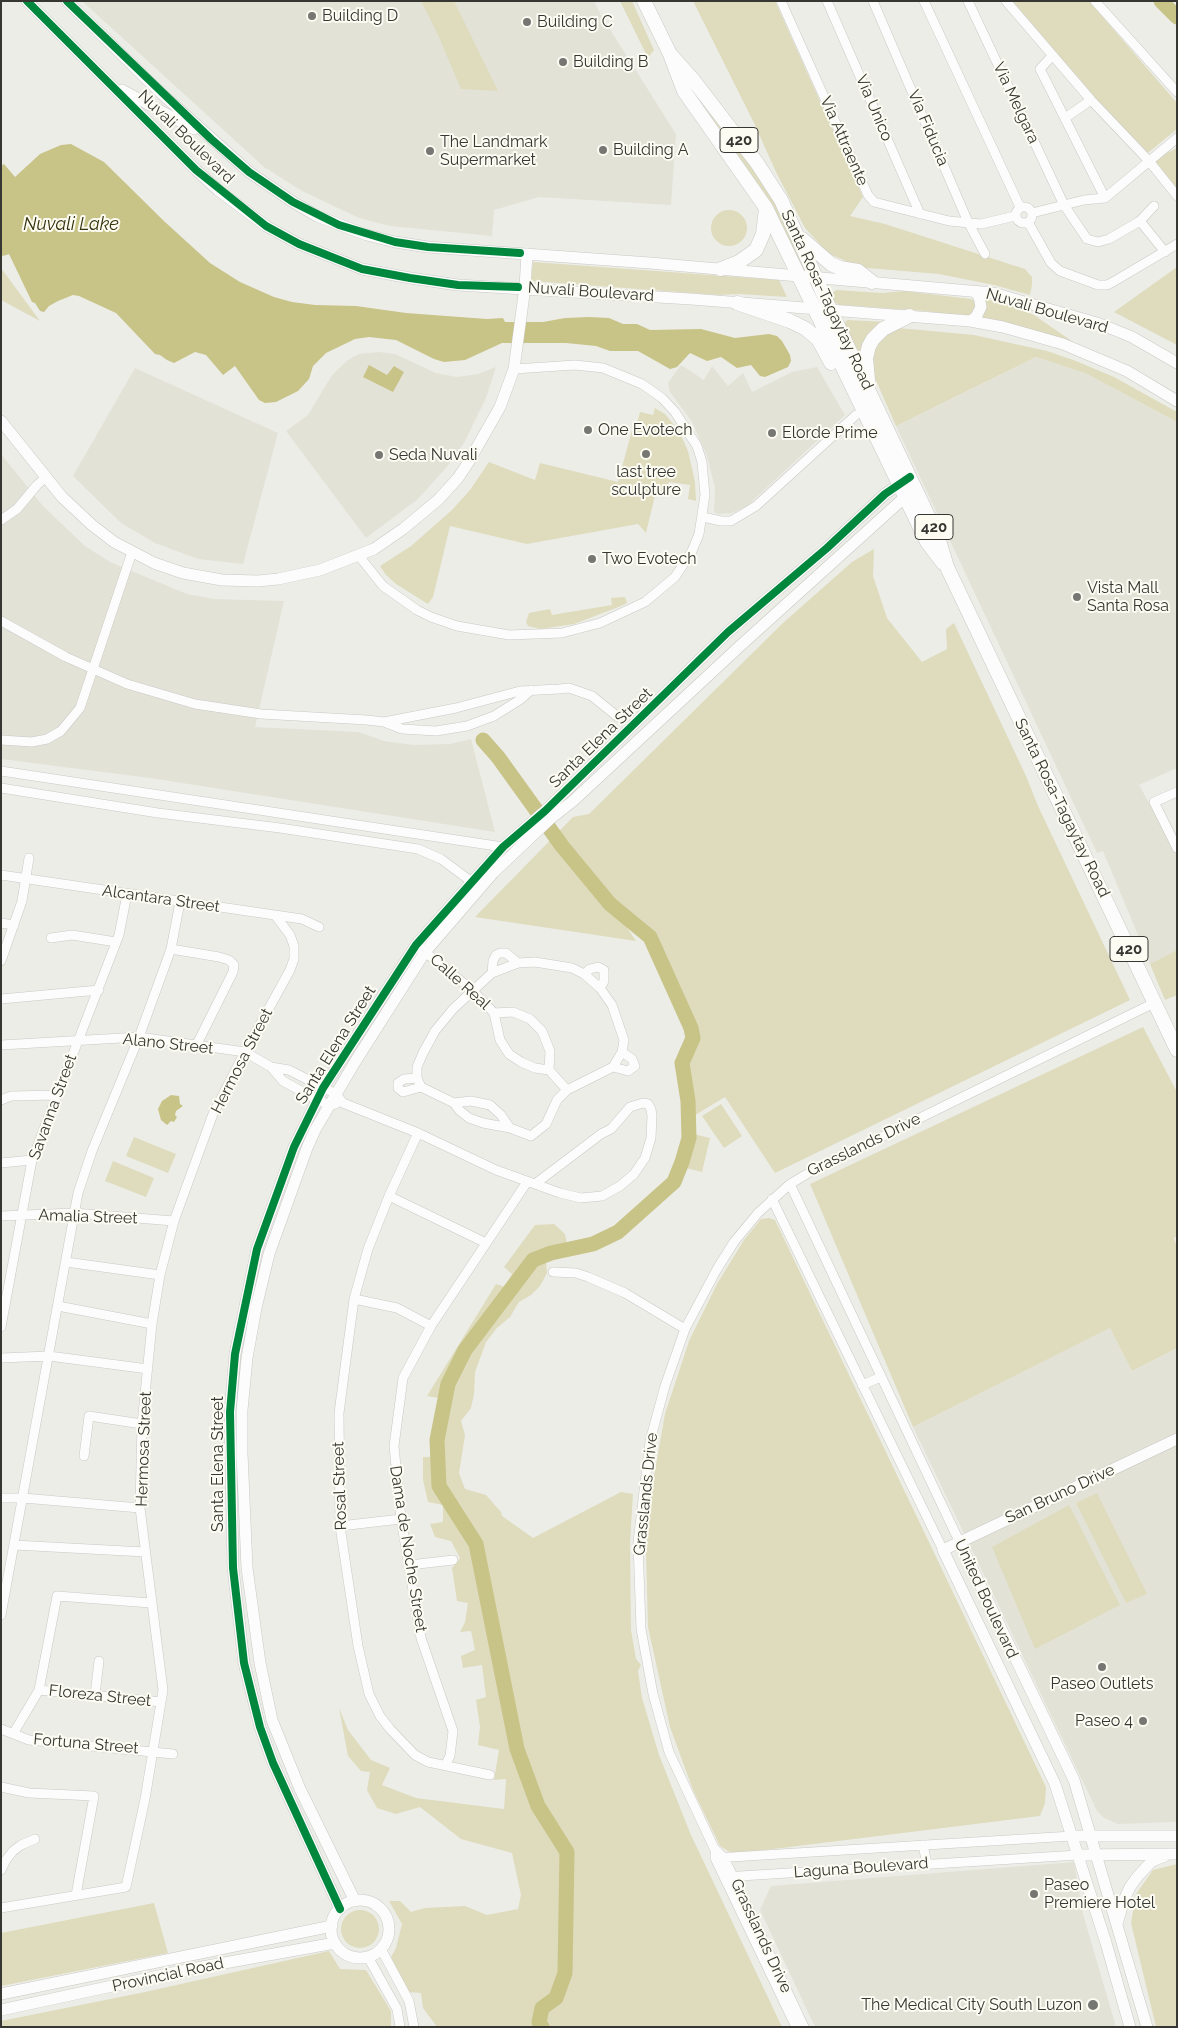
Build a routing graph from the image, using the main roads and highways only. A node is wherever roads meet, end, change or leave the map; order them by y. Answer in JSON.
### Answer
{"nodes":[{"id":1,"x":644,"y":1,"type":"edge"},
{"id":2,"x":670,"y":54,"type":"junction"},
{"id":3,"x":766,"y":208,"type":"junction"},
{"id":4,"x":796,"y":232,"type":"junction"},
{"id":5,"x":721,"y":269,"type":"road end"},
{"id":6,"x":872,"y":282,"type":"road end"},
{"id":7,"x":737,"y":303,"type":"road end"},
{"id":8,"x":909,"y":316,"type":"road end"},
{"id":9,"x":841,"y":363,"type":"junction"},
{"id":10,"x":844,"y":392,"type":"junction"},
{"id":11,"x":876,"y":407,"type":"junction"},
{"id":12,"x":903,"y":485,"type":"junction"},
{"id":13,"x":947,"y":567,"type":"junction"},
{"id":14,"x":1177,"y":1050,"type":"edge"}],
"edges":[{"from":1,"to":2,"type":"main road","name":"Santa Rosa-Tagaytay Road","number":"420"},
{"from":2,"to":3,"type":"main road","name":"Santa Rosa-Tagaytay Road","number":"420"},
{"from":2,"to":4,"type":"main road","name":"Santa Rosa-Tagaytay Road","number":"420"},
{"from":3,"to":5,"type":"main road"},
{"from":3,"to":9,"type":"main road","name":"Santa Rosa-Tagaytay Road","number":"420"},
{"from":4,"to":6,"type":"main road"},
{"from":4,"to":11,"type":"main road","name":"Santa Rosa-Tagaytay Road","number":"420"},
{"from":7,"to":10,"type":"main road"},
{"from":8,"to":11,"type":"main road"},
{"from":9,"to":10,"type":"main road"},
{"from":9,"to":12,"type":"main road","name":"Santa Rosa-Tagaytay Road","number":"420"},
{"from":10,"to":12,"type":"main road"},
{"from":11,"to":12,"type":"main road","name":"Santa Rosa-Tagaytay Road","number":"420"},
{"from":12,"to":13,"type":"main road","name":"Santa Rosa-Tagaytay Road","number":"420"},
{"from":12,"to":13,"type":"main road","name":"Santa Rosa-Tagaytay Road","number":"420"},
{"from":13,"to":14,"type":"main road","name":"Santa Rosa-Tagaytay Road","number":"420"}]}
